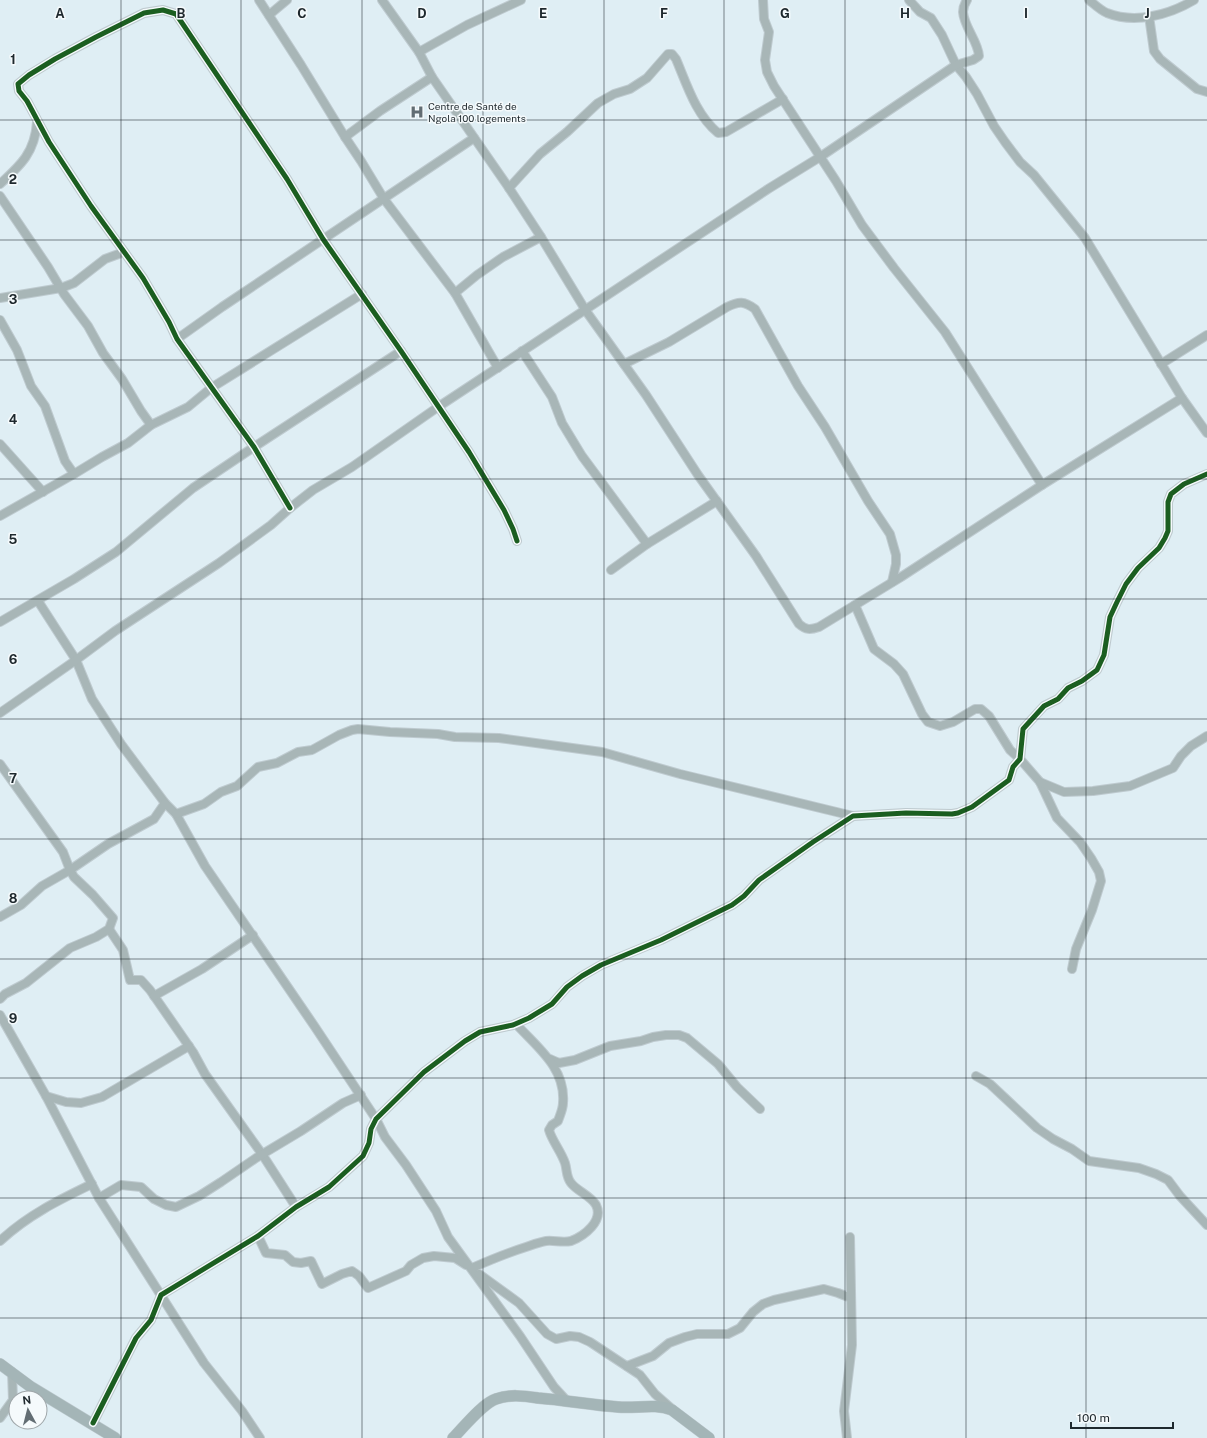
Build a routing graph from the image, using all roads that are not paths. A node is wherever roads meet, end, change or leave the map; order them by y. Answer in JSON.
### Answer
{"nodes":[{"id":1,"x":258,"y":0,"type":"edge"},
{"id":2,"x":287,"y":0,"type":"edge"},
{"id":3,"x":382,"y":0,"type":"edge"},
{"id":4,"x":521,"y":0,"type":"edge"},
{"id":5,"x":763,"y":0,"type":"edge"},
{"id":6,"x":909,"y":0,"type":"edge"},
{"id":7,"x":967,"y":0,"type":"edge"},
{"id":8,"x":1089,"y":0,"type":"edge"},
{"id":9,"x":1194,"y":0,"type":"edge"},
{"id":10,"x":269,"y":15,"type":"junction"},
{"id":11,"x":1149,"y":16,"type":"junction"},
{"id":12,"x":419,"y":52,"type":"junction"},
{"id":13,"x":956,"y":65,"type":"junction"},
{"id":14,"x":432,"y":77,"type":"junction"},
{"id":15,"x":1207,"y":92,"type":"edge"},
{"id":16,"x":783,"y":99,"type":"junction"},
{"id":17,"x":37,"y":121,"type":"junction"},
{"id":18,"x":345,"y":137,"type":"junction"},
{"id":19,"x":474,"y":138,"type":"junction"},
{"id":20,"x":820,"y":157,"type":"junction"},
{"id":21,"x":0,"y":184,"type":"edge"},
{"id":22,"x":509,"y":188,"type":"junction"},
{"id":23,"x":0,"y":196,"type":"edge"},
{"id":24,"x":384,"y":199,"type":"junction"},
{"id":25,"x":541,"y":237,"type":"junction"},
{"id":26,"x":323,"y":239,"type":"junction"},
{"id":27,"x":124,"y":252,"type":"junction"},
{"id":28,"x":61,"y":288,"type":"junction"},
{"id":29,"x":455,"y":293,"type":"junction"},
{"id":30,"x":362,"y":294,"type":"junction"},
{"id":31,"x":0,"y":298,"type":"edge"},
{"id":32,"x":586,"y":311,"type":"junction"},
{"id":33,"x":0,"y":320,"type":"edge"},
{"id":34,"x":1207,"y":335,"type":"edge"},
{"id":35,"x":177,"y":339,"type":"junction"},
{"id":36,"x":402,"y":351,"type":"junction"},
{"id":37,"x":522,"y":351,"type":"junction"},
{"id":38,"x":624,"y":364,"type":"junction"},
{"id":39,"x":1161,"y":364,"type":"junction"},
{"id":40,"x":498,"y":368,"type":"junction"},
{"id":41,"x":211,"y":388,"type":"junction"},
{"id":42,"x":1182,"y":398,"type":"junction"},
{"id":43,"x":438,"y":407,"type":"junction"},
{"id":44,"x":151,"y":425,"type":"junction"},
{"id":45,"x":1207,"y":433,"type":"edge"},
{"id":46,"x":0,"y":444,"type":"edge"},
{"id":47,"x":254,"y":447,"type":"junction"},
{"id":48,"x":74,"y":474,"type":"junction"},
{"id":49,"x":1207,"y":474,"type":"edge"},
{"id":50,"x":1042,"y":485,"type":"junction"},
{"id":51,"x":43,"y":492,"type":"junction"},
{"id":52,"x":717,"y":501,"type":"junction"},
{"id":53,"x":290,"y":508,"type":"junction"},
{"id":54,"x":0,"y":516,"type":"edge"},
{"id":55,"x":517,"y":541,"type":"dead end"},
{"id":56,"x":647,"y":544,"type":"junction"},
{"id":57,"x":611,"y":570,"type":"dead end"},
{"id":58,"x":892,"y":582,"type":"junction"},
{"id":59,"x":38,"y":601,"type":"junction"},
{"id":60,"x":855,"y":605,"type":"junction"},
{"id":61,"x":0,"y":622,"type":"edge"},
{"id":62,"x":76,"y":660,"type":"junction"},
{"id":63,"x":0,"y":713,"type":"edge"},
{"id":64,"x":1207,"y":736,"type":"edge"},
{"id":65,"x":1020,"y":759,"type":"junction"},
{"id":66,"x":0,"y":764,"type":"edge"},
{"id":67,"x":1040,"y":782,"type":"junction"},
{"id":68,"x":165,"y":803,"type":"junction"},
{"id":69,"x":176,"y":814,"type":"junction"},
{"id":70,"x":853,"y":816,"type":"junction"},
{"id":71,"x":70,"y":870,"type":"junction"},
{"id":72,"x":0,"y":917,"type":"edge"},
{"id":73,"x":109,"y":929,"type":"junction"},
{"id":74,"x":253,"y":935,"type":"junction"},
{"id":75,"x":1072,"y":969,"type":"dead end"},
{"id":76,"x":154,"y":996,"type":"junction"},
{"id":77,"x":0,"y":999,"type":"edge"},
{"id":78,"x":0,"y":1016,"type":"edge"},
{"id":79,"x":516,"y":1024,"type":"junction"},
{"id":80,"x":189,"y":1046,"type":"junction"},
{"id":81,"x":549,"y":1058,"type":"junction"},
{"id":82,"x":976,"y":1076,"type":"dead end"},
{"id":83,"x":360,"y":1095,"type":"junction"},
{"id":84,"x":46,"y":1096,"type":"junction"},
{"id":85,"x":760,"y":1108,"type":"dead end"},
{"id":86,"x":376,"y":1119,"type":"junction"},
{"id":87,"x":262,"y":1154,"type":"junction"},
{"id":88,"x":92,"y":1184,"type":"junction"},
{"id":89,"x":100,"y":1198,"type":"junction"},
{"id":90,"x":296,"y":1207,"type":"junction"},
{"id":91,"x":1207,"y":1225,"type":"edge"},
{"id":92,"x":258,"y":1236,"type":"junction"},
{"id":93,"x":850,"y":1237,"type":"dead end"},
{"id":94,"x":0,"y":1241,"type":"edge"},
{"id":95,"x":472,"y":1268,"type":"junction"},
{"id":96,"x":161,"y":1295,"type":"junction"},
{"id":97,"x":851,"y":1298,"type":"junction"},
{"id":98,"x":0,"y":1364,"type":"edge"},
{"id":99,"x":627,"y":1366,"type":"junction"},
{"id":100,"x":12,"y":1372,"type":"junction"},
{"id":101,"x":566,"y":1400,"type":"junction"},
{"id":102,"x":672,"y":1410,"type":"junction"},
{"id":103,"x":0,"y":1418,"type":"edge"},
{"id":104,"x":93,"y":1423,"type":"junction"},
{"id":105,"x":114,"y":1438,"type":"edge"},
{"id":106,"x":260,"y":1438,"type":"edge"},
{"id":107,"x":453,"y":1438,"type":"edge"},
{"id":108,"x":709,"y":1438,"type":"edge"},
{"id":109,"x":847,"y":1438,"type":"edge"}],
"edges":[{"from":1,"to":10,"type":"street"},
{"from":2,"to":10,"type":"street"},
{"from":3,"to":12,"type":"street"},
{"from":4,"to":12,"type":"street"},
{"from":5,"to":16,"type":"street"},
{"from":6,"to":13,"type":"street"},
{"from":7,"to":13,"type":"street"},
{"from":8,"to":11,"type":"street"},
{"from":9,"to":11,"type":"street"},
{"from":10,"to":18,"type":"street"},
{"from":11,"to":15,"type":"street"},
{"from":12,"to":14,"type":"street"},
{"from":13,"to":20,"type":"street"},
{"from":13,"to":39,"type":"street"},
{"from":14,"to":18,"type":"street"},
{"from":14,"to":19,"type":"street"},
{"from":16,"to":20,"type":"street"},
{"from":16,"to":22,"type":"street"},
{"from":17,"to":21,"type":"street"},
{"from":17,"to":26,"type":"street"},
{"from":17,"to":27,"type":"street"},
{"from":18,"to":24,"type":"street"},
{"from":19,"to":22,"type":"street"},
{"from":19,"to":24,"type":"street"},
{"from":20,"to":32,"type":"street"},
{"from":20,"to":50,"type":"street"},
{"from":22,"to":25,"type":"street"},
{"from":23,"to":28,"type":"street"},
{"from":24,"to":26,"type":"street"},
{"from":24,"to":29,"type":"street"},
{"from":25,"to":29,"type":"street"},
{"from":25,"to":32,"type":"street"},
{"from":26,"to":30,"type":"street"},
{"from":26,"to":35,"type":"street"},
{"from":27,"to":28,"type":"street"},
{"from":27,"to":35,"type":"street"},
{"from":28,"to":31,"type":"street"},
{"from":28,"to":44,"type":"street"},
{"from":29,"to":40,"type":"street"},
{"from":30,"to":36,"type":"street"},
{"from":30,"to":41,"type":"street"},
{"from":32,"to":37,"type":"street"},
{"from":32,"to":38,"type":"street"},
{"from":33,"to":48,"type":"street"},
{"from":34,"to":39,"type":"street"},
{"from":35,"to":41,"type":"street"},
{"from":36,"to":43,"type":"street"},
{"from":36,"to":47,"type":"street"},
{"from":37,"to":40,"type":"street"},
{"from":37,"to":56,"type":"street"},
{"from":38,"to":52,"type":"street"},
{"from":38,"to":58,"type":"street"},
{"from":39,"to":42,"type":"street"},
{"from":40,"to":43,"type":"street"},
{"from":41,"to":44,"type":"street"},
{"from":41,"to":47,"type":"street"},
{"from":42,"to":45,"type":"street"},
{"from":42,"to":50,"type":"street"},
{"from":43,"to":53,"type":"street"},
{"from":43,"to":55,"type":"street"},
{"from":44,"to":48,"type":"street"},
{"from":46,"to":51,"type":"street"},
{"from":47,"to":53,"type":"street"},
{"from":47,"to":59,"type":"street"},
{"from":48,"to":51,"type":"street"},
{"from":49,"to":65,"type":"street"},
{"from":50,"to":58,"type":"street"},
{"from":51,"to":54,"type":"street"},
{"from":52,"to":56,"type":"street"},
{"from":52,"to":60,"type":"street"},
{"from":53,"to":62,"type":"street"},
{"from":56,"to":57,"type":"street"},
{"from":58,"to":60,"type":"street"},
{"from":59,"to":61,"type":"street"},
{"from":59,"to":62,"type":"street"},
{"from":60,"to":65,"type":"street"},
{"from":62,"to":63,"type":"street"},
{"from":62,"to":68,"type":"street"},
{"from":64,"to":67,"type":"street"},
{"from":65,"to":67,"type":"street"},
{"from":65,"to":70,"type":"street"},
{"from":66,"to":71,"type":"street"},
{"from":67,"to":75,"type":"street"},
{"from":68,"to":69,"type":"street"},
{"from":68,"to":71,"type":"street"},
{"from":69,"to":70,"type":"street"},
{"from":69,"to":74,"type":"street"},
{"from":70,"to":79,"type":"street"},
{"from":71,"to":72,"type":"street"},
{"from":71,"to":73,"type":"street"},
{"from":73,"to":76,"type":"street"},
{"from":73,"to":77,"type":"street"},
{"from":74,"to":76,"type":"street"},
{"from":74,"to":83,"type":"street"},
{"from":76,"to":80,"type":"street"},
{"from":78,"to":84,"type":"street"},
{"from":79,"to":81,"type":"street"},
{"from":79,"to":86,"type":"street"},
{"from":80,"to":84,"type":"street"},
{"from":80,"to":87,"type":"street"},
{"from":81,"to":85,"type":"street"},
{"from":81,"to":95,"type":"street"},
{"from":82,"to":91,"type":"street"},
{"from":83,"to":86,"type":"street"},
{"from":83,"to":87,"type":"street"},
{"from":84,"to":88,"type":"street"},
{"from":86,"to":90,"type":"street"},
{"from":86,"to":95,"type":"street"},
{"from":87,"to":89,"type":"street"},
{"from":87,"to":90,"type":"street"},
{"from":88,"to":89,"type":"street"},
{"from":88,"to":94,"type":"street"},
{"from":89,"to":96,"type":"street"},
{"from":90,"to":92,"type":"street"},
{"from":92,"to":95,"type":"street"},
{"from":92,"to":96,"type":"street"},
{"from":93,"to":97,"type":"street"},
{"from":95,"to":99,"type":"street"},
{"from":95,"to":101,"type":"street"},
{"from":96,"to":104,"type":"street"},
{"from":96,"to":106,"type":"street"},
{"from":97,"to":99,"type":"street"},
{"from":97,"to":109,"type":"street"},
{"from":98,"to":100,"type":"street"},
{"from":99,"to":102,"type":"street"},
{"from":100,"to":103,"type":"street"},
{"from":100,"to":104,"type":"street"},
{"from":101,"to":102,"type":"street"},
{"from":101,"to":107,"type":"street"},
{"from":102,"to":108,"type":"street"},
{"from":104,"to":105,"type":"street"}]}
